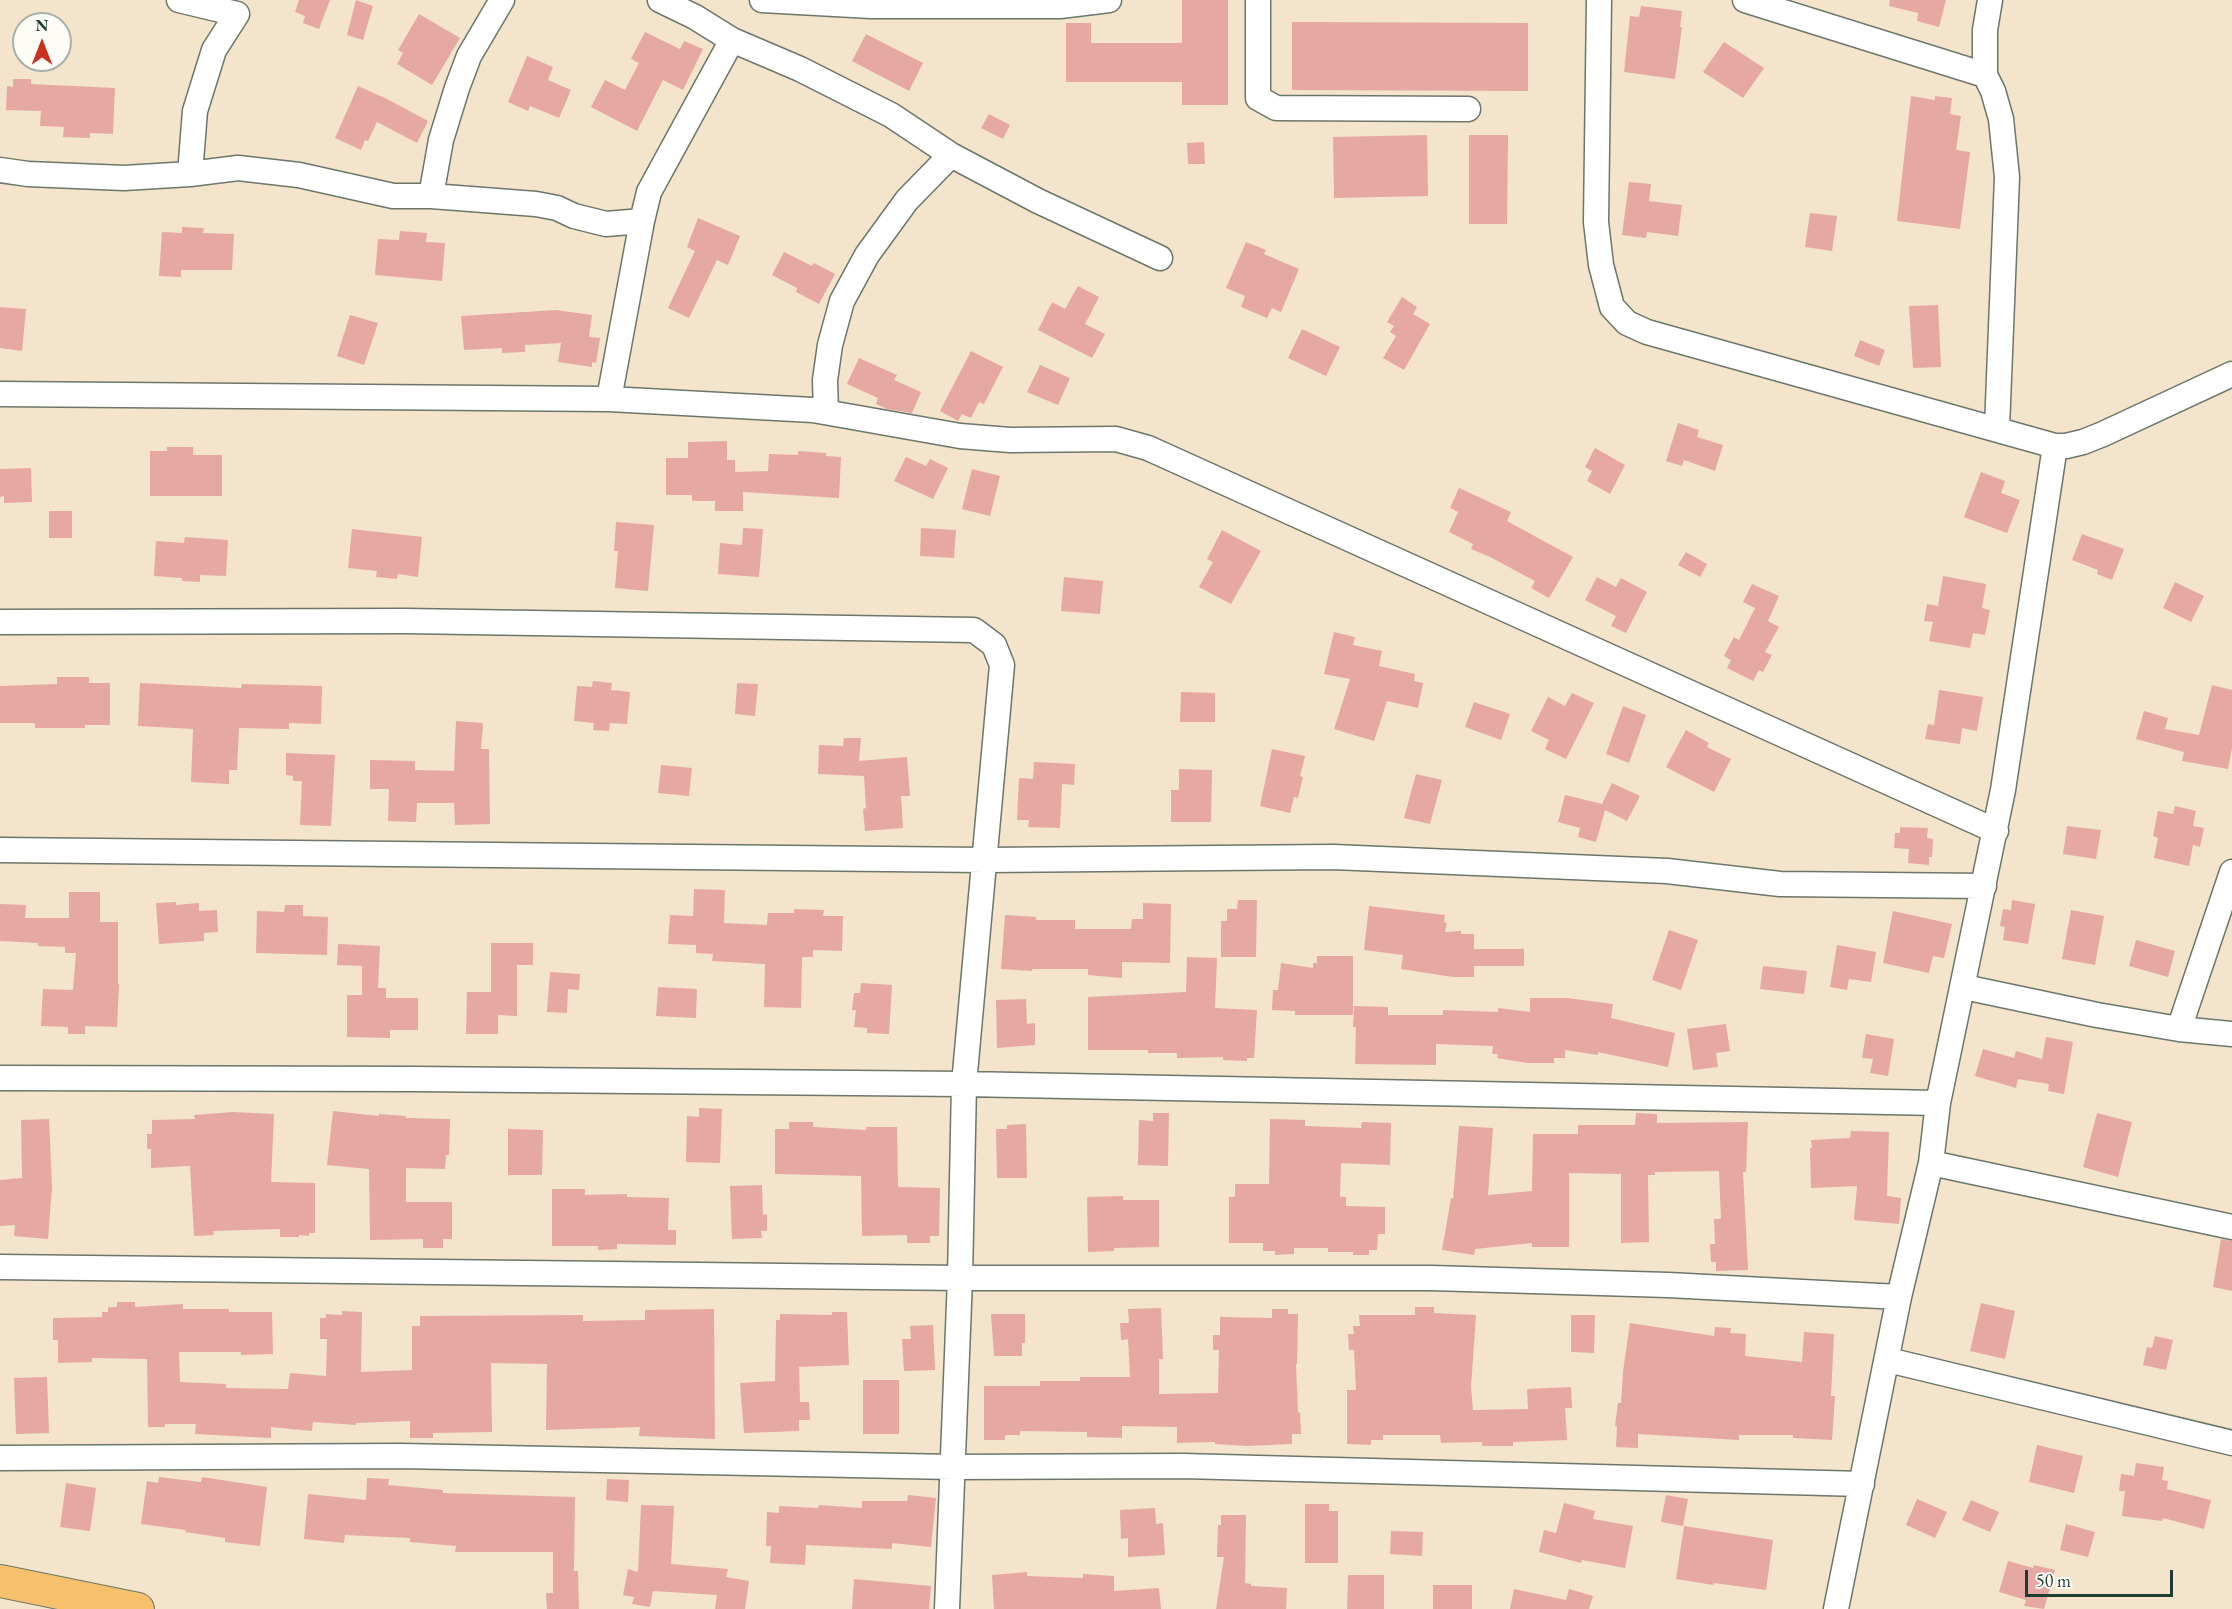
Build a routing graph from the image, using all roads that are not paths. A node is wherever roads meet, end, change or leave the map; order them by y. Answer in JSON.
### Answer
{"nodes":[{"id":1,"x":179,"y":0,"type":"edge"},
{"id":2,"x":502,"y":0,"type":"edge"},
{"id":3,"x":660,"y":0,"type":"edge"},
{"id":4,"x":762,"y":0,"type":"edge"},
{"id":5,"x":1109,"y":0,"type":"edge"},
{"id":6,"x":1258,"y":0,"type":"edge"},
{"id":7,"x":1599,"y":0,"type":"edge"},
{"id":8,"x":1744,"y":0,"type":"edge"},
{"id":9,"x":1990,"y":0,"type":"edge"},
{"id":10,"x":946,"y":3,"type":"edge"},
{"id":11,"x":242,"y":7,"type":"edge"},
{"id":12,"x":732,"y":40,"type":"junction"},
{"id":13,"x":1985,"y":75,"type":"junction"},
{"id":14,"x":1468,"y":109,"type":"dead end"},
{"id":15,"x":951,"y":155,"type":"junction"},
{"id":16,"x":0,"y":170,"type":"edge"},
{"id":17,"x":190,"y":174,"type":"junction"},
{"id":18,"x":431,"y":196,"type":"junction"},
{"id":19,"x":642,"y":221,"type":"junction"},
{"id":20,"x":1160,"y":258,"type":"dead end"},
{"id":21,"x":2232,"y":374,"type":"edge"},
{"id":22,"x":0,"y":394,"type":"edge"},
{"id":23,"x":609,"y":399,"type":"junction"},
{"id":24,"x":826,"y":412,"type":"junction"},
{"id":25,"x":1997,"y":428,"type":"junction"},
{"id":26,"x":2055,"y":446,"type":"junction"},
{"id":27,"x":0,"y":622,"type":"edge"},
{"id":28,"x":1996,"y":831,"type":"junction"},
{"id":29,"x":0,"y":850,"type":"edge"},
{"id":30,"x":986,"y":860,"type":"junction"},
{"id":31,"x":2232,"y":872,"type":"edge"},
{"id":32,"x":1984,"y":886,"type":"junction"},
{"id":33,"x":1964,"y":987,"type":"junction"},
{"id":34,"x":2179,"y":1029,"type":"junction"},
{"id":35,"x":2232,"y":1034,"type":"edge"},
{"id":36,"x":0,"y":1078,"type":"edge"},
{"id":37,"x":963,"y":1084,"type":"junction"},
{"id":38,"x":1938,"y":1103,"type":"junction"},
{"id":39,"x":1931,"y":1163,"type":"junction"},
{"id":40,"x":2232,"y":1227,"type":"edge"},
{"id":41,"x":0,"y":1267,"type":"edge"},
{"id":42,"x":960,"y":1278,"type":"junction"},
{"id":43,"x":1899,"y":1297,"type":"junction"},
{"id":44,"x":1887,"y":1360,"type":"junction"},
{"id":45,"x":2232,"y":1443,"type":"edge"},
{"id":46,"x":0,"y":1458,"type":"edge"},
{"id":47,"x":952,"y":1467,"type":"junction"},
{"id":48,"x":1862,"y":1484,"type":"junction"},
{"id":49,"x":0,"y":1581,"type":"edge"},
{"id":50,"x":138,"y":1609,"type":"edge"},
{"id":51,"x":947,"y":1609,"type":"edge"},
{"id":52,"x":1836,"y":1609,"type":"edge"}],
"edges":[{"from":1,"to":11,"type":"street"},
{"from":2,"to":18,"type":"street"},
{"from":3,"to":12,"type":"street"},
{"from":4,"to":10,"type":"street"},
{"from":5,"to":10,"type":"street"},
{"from":6,"to":14,"type":"street"},
{"from":7,"to":25,"type":"street"},
{"from":8,"to":13,"type":"street"},
{"from":9,"to":13,"type":"street"},
{"from":11,"to":17,"type":"street"},
{"from":12,"to":15,"type":"street"},
{"from":12,"to":19,"type":"street"},
{"from":13,"to":25,"type":"street"},
{"from":15,"to":20,"type":"street"},
{"from":15,"to":24,"type":"street"},
{"from":16,"to":17,"type":"street"},
{"from":17,"to":18,"type":"street"},
{"from":18,"to":19,"type":"street"},
{"from":19,"to":23,"type":"street"},
{"from":21,"to":26,"type":"street"},
{"from":22,"to":23,"type":"street"},
{"from":23,"to":24,"type":"street"},
{"from":24,"to":28,"type":"street"},
{"from":25,"to":26,"type":"street"},
{"from":26,"to":28,"type":"street"},
{"from":27,"to":30,"type":"street"},
{"from":28,"to":32,"type":"street"},
{"from":29,"to":30,"type":"street"},
{"from":30,"to":32,"type":"street"},
{"from":30,"to":37,"type":"street"},
{"from":31,"to":34,"type":"street"},
{"from":32,"to":33,"type":"street"},
{"from":33,"to":34,"type":"street"},
{"from":33,"to":38,"type":"street"},
{"from":34,"to":35,"type":"street"},
{"from":36,"to":37,"type":"street"},
{"from":37,"to":38,"type":"street"},
{"from":37,"to":42,"type":"street"},
{"from":38,"to":39,"type":"street"},
{"from":39,"to":40,"type":"street"},
{"from":39,"to":43,"type":"street"},
{"from":41,"to":42,"type":"street"},
{"from":42,"to":43,"type":"street"},
{"from":42,"to":47,"type":"street"},
{"from":43,"to":44,"type":"street"},
{"from":44,"to":45,"type":"street"},
{"from":44,"to":48,"type":"street"},
{"from":46,"to":47,"type":"street"},
{"from":47,"to":48,"type":"street"},
{"from":47,"to":51,"type":"street"},
{"from":48,"to":52,"type":"street"},
{"from":49,"to":50,"type":"main road"}]}
